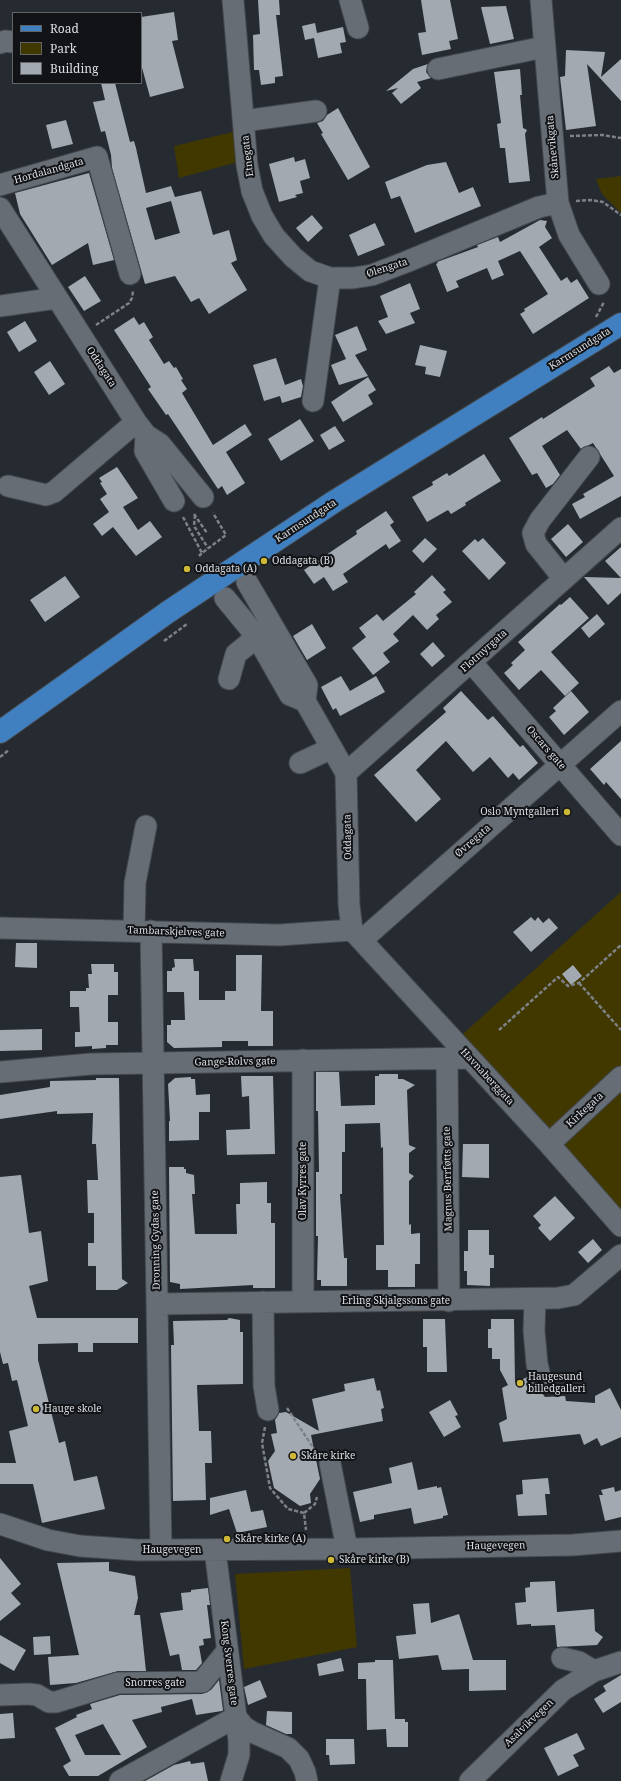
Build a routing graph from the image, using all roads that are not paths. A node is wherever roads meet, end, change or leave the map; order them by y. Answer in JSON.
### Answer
{"nodes":[{"id":1,"x":233,"y":0,"type":"edge"},
{"id":2,"x":350,"y":0,"type":"edge"},
{"id":3,"x":541,"y":0,"type":"edge"},
{"id":4,"x":358,"y":28,"type":"dead end"},
{"id":5,"x":12,"y":42,"type":"edge"},
{"id":6,"x":0,"y":43,"type":"edge"},
{"id":7,"x":544,"y":47,"type":"junction"},
{"id":8,"x":438,"y":69,"type":"dead end"},
{"id":9,"x":316,"y":111,"type":"dead end"},
{"id":10,"x":244,"y":121,"type":"junction"},
{"id":11,"x":0,"y":185,"type":"edge"},
{"id":12,"x":558,"y":203,"type":"junction"},
{"id":13,"x":0,"y":208,"type":"edge"},
{"id":14,"x":130,"y":274,"type":"road end"},
{"id":15,"x":330,"y":278,"type":"junction"},
{"id":16,"x":600,"y":284,"type":"dead end"},
{"id":17,"x":57,"y":298,"type":"junction"},
{"id":18,"x":0,"y":306,"type":"edge"},
{"id":19,"x":621,"y":308,"type":"edge"},
{"id":20,"x":621,"y":324,"type":"edge"},
{"id":21,"x":314,"y":401,"type":"dead end"},
{"id":22,"x":141,"y":429,"type":"junction"},
{"id":23,"x":590,"y":457,"type":"dead end"},
{"id":24,"x":8,"y":486,"type":"dead end"},
{"id":25,"x":174,"y":501,"type":"road end"},
{"id":26,"x":199,"y":506,"type":"road end"},
{"id":27,"x":621,"y":528,"type":"edge"},
{"id":28,"x":564,"y":579,"type":"junction"},
{"id":29,"x":247,"y":582,"type":"dead end"},
{"id":30,"x":226,"y":598,"type":"dead end"},
{"id":31,"x":257,"y":637,"type":"junction"},
{"id":32,"x":471,"y":662,"type":"junction"},
{"id":33,"x":229,"y":678,"type":"dead end"},
{"id":34,"x":305,"y":701,"type":"junction"},
{"id":35,"x":621,"y":710,"type":"edge"},
{"id":36,"x":0,"y":714,"type":"edge"},
{"id":37,"x":0,"y":732,"type":"edge"},
{"id":38,"x":332,"y":748,"type":"junction"},
{"id":39,"x":300,"y":764,"type":"dead end"},
{"id":40,"x":561,"y":764,"type":"junction"},
{"id":41,"x":346,"y":773,"type":"junction"},
{"id":42,"x":146,"y":826,"type":"dead end"},
{"id":43,"x":621,"y":835,"type":"edge"},
{"id":44,"x":0,"y":928,"type":"edge"},
{"id":45,"x":143,"y":931,"type":"junction"},
{"id":46,"x":357,"y":935,"type":"junction"},
{"id":47,"x":446,"y":1058,"type":"junction"},
{"id":48,"x":470,"y":1058,"type":"junction"},
{"id":49,"x":303,"y":1060,"type":"junction"},
{"id":50,"x":154,"y":1064,"type":"junction"},
{"id":51,"x":0,"y":1072,"type":"edge"},
{"id":52,"x":621,"y":1077,"type":"edge"},
{"id":53,"x":549,"y":1144,"type":"junction"},
{"id":54,"x":621,"y":1226,"type":"edge"},
{"id":55,"x":621,"y":1255,"type":"edge"},
{"id":56,"x":535,"y":1299,"type":"junction"},
{"id":57,"x":303,"y":1301,"type":"junction"},
{"id":58,"x":450,"y":1301,"type":"junction"},
{"id":59,"x":264,"y":1302,"type":"junction"},
{"id":60,"x":157,"y":1304,"type":"junction"},
{"id":61,"x":540,"y":1381,"type":"dead end"},
{"id":62,"x":268,"y":1410,"type":"road end"},
{"id":63,"x":324,"y":1459,"type":"road end"},
{"id":64,"x":0,"y":1524,"type":"edge"},
{"id":65,"x":621,"y":1541,"type":"edge"},
{"id":66,"x":347,"y":1549,"type":"junction"},
{"id":67,"x":161,"y":1550,"type":"junction"},
{"id":68,"x":215,"y":1550,"type":"junction"},
{"id":69,"x":227,"y":1650,"type":"junction"},
{"id":70,"x":562,"y":1658,"type":"dead end"},
{"id":71,"x":621,"y":1662,"type":"edge"},
{"id":72,"x":594,"y":1672,"type":"junction"},
{"id":73,"x":0,"y":1695,"type":"edge"},
{"id":74,"x":236,"y":1717,"type":"junction"},
{"id":75,"x":120,"y":1781,"type":"edge"},
{"id":76,"x":231,"y":1781,"type":"edge"},
{"id":77,"x":307,"y":1781,"type":"edge"},
{"id":78,"x":470,"y":1781,"type":"edge"}],
"edges":[{"from":1,"to":10,"type":"street","name":"Etnegata"},
{"from":2,"to":4,"type":"street"},
{"from":3,"to":7,"type":"street","name":"Skånevikgata"},
{"from":5,"to":6,"type":"street"},
{"from":7,"to":8,"type":"street"},
{"from":7,"to":12,"type":"street","name":"Skånevikgata"},
{"from":9,"to":10,"type":"street"},
{"from":10,"to":15,"type":"street","name":"Etnegata"},
{"from":11,"to":14,"type":"street","name":"Hordalandgata"},
{"from":12,"to":15,"type":"street","name":"Ølengata"},
{"from":12,"to":16,"type":"street","name":"Skånevikgata"},
{"from":13,"to":17,"type":"street","name":"Oddagata"},
{"from":15,"to":21,"type":"street"},
{"from":17,"to":18,"type":"street"},
{"from":17,"to":22,"type":"street","name":"Oddagata"},
{"from":19,"to":36,"type":"main road","name":"Karmsundgata"},
{"from":20,"to":37,"type":"main road","name":"Karmsundgata"},
{"from":22,"to":24,"type":"street"},
{"from":22,"to":25,"type":"street"},
{"from":22,"to":26,"type":"street"},
{"from":23,"to":28,"type":"street"},
{"from":27,"to":28,"type":"street","name":"Flotmyrgata"},
{"from":28,"to":32,"type":"street","name":"Flotmyrgata"},
{"from":29,"to":34,"type":"street"},
{"from":30,"to":31,"type":"street"},
{"from":31,"to":33,"type":"street"},
{"from":31,"to":34,"type":"street"},
{"from":32,"to":40,"type":"street","name":"Oscars gate"},
{"from":32,"to":41,"type":"street","name":"Flotmyrgata"},
{"from":34,"to":38,"type":"street","name":"Oddagata"},
{"from":35,"to":40,"type":"street","name":"Øvregata"},
{"from":38,"to":39,"type":"street"},
{"from":38,"to":41,"type":"street","name":"Oddagata"},
{"from":40,"to":43,"type":"street","name":"Oscars gate"},
{"from":40,"to":46,"type":"street","name":"Øvregata"},
{"from":41,"to":46,"type":"street","name":"Oddagata"},
{"from":42,"to":45,"type":"street","name":"Dronning Gydas gate"},
{"from":44,"to":45,"type":"street","name":"Tambarskjelves gate"},
{"from":45,"to":46,"type":"street","name":"Tambarskjelves gate"},
{"from":45,"to":50,"type":"street","name":"Dronning Gydas gate"},
{"from":46,"to":48,"type":"street","name":"Havnaberggata"},
{"from":47,"to":48,"type":"street","name":"Gange-Rolvs gate"},
{"from":47,"to":49,"type":"street","name":"Gange-Rolvs gate"},
{"from":47,"to":58,"type":"street","name":"Magnus Berrføtts gate"},
{"from":48,"to":53,"type":"street","name":"Havnaberggata"},
{"from":49,"to":50,"type":"street","name":"Gange-Rolvs gate"},
{"from":49,"to":57,"type":"street","name":"Olav Kyrres gate"},
{"from":50,"to":51,"type":"street","name":"Gange-Rolvs gate"},
{"from":50,"to":60,"type":"street","name":"Dronning Gydas gate"},
{"from":52,"to":53,"type":"street","name":"Kirkegata"},
{"from":53,"to":54,"type":"street","name":"Havnaberggata"},
{"from":55,"to":56,"type":"street","name":"Erling Skjalgssons gate"},
{"from":56,"to":58,"type":"street","name":"Erling Skjalgssons gate"},
{"from":56,"to":61,"type":"street"},
{"from":57,"to":58,"type":"street","name":"Erling Skjalgssons gate"},
{"from":57,"to":59,"type":"street","name":"Erling Skjalgssons gate"},
{"from":59,"to":60,"type":"street","name":"Erling Skjalgssons gate"},
{"from":59,"to":62,"type":"street"},
{"from":60,"to":67,"type":"street","name":"Dronning Gydas gate"},
{"from":63,"to":66,"type":"street"},
{"from":64,"to":67,"type":"street","name":"Haugevegen"},
{"from":65,"to":66,"type":"street","name":"Haugevegen"},
{"from":66,"to":68,"type":"street","name":"Haugevegen"},
{"from":67,"to":68,"type":"street","name":"Haugevegen"},
{"from":68,"to":69,"type":"street","name":"Kong Sverres gate"},
{"from":69,"to":73,"type":"street","name":"Snorres gate"},
{"from":69,"to":74,"type":"street","name":"Kong Sverres gate"},
{"from":70,"to":72,"type":"street"},
{"from":71,"to":72,"type":"street","name":"Asalvikvegen"},
{"from":72,"to":78,"type":"street","name":"Asalvikvegen"},
{"from":74,"to":75,"type":"street","name":"Kong Sverres gate"},
{"from":74,"to":76,"type":"street"},
{"from":74,"to":77,"type":"street"}]}
